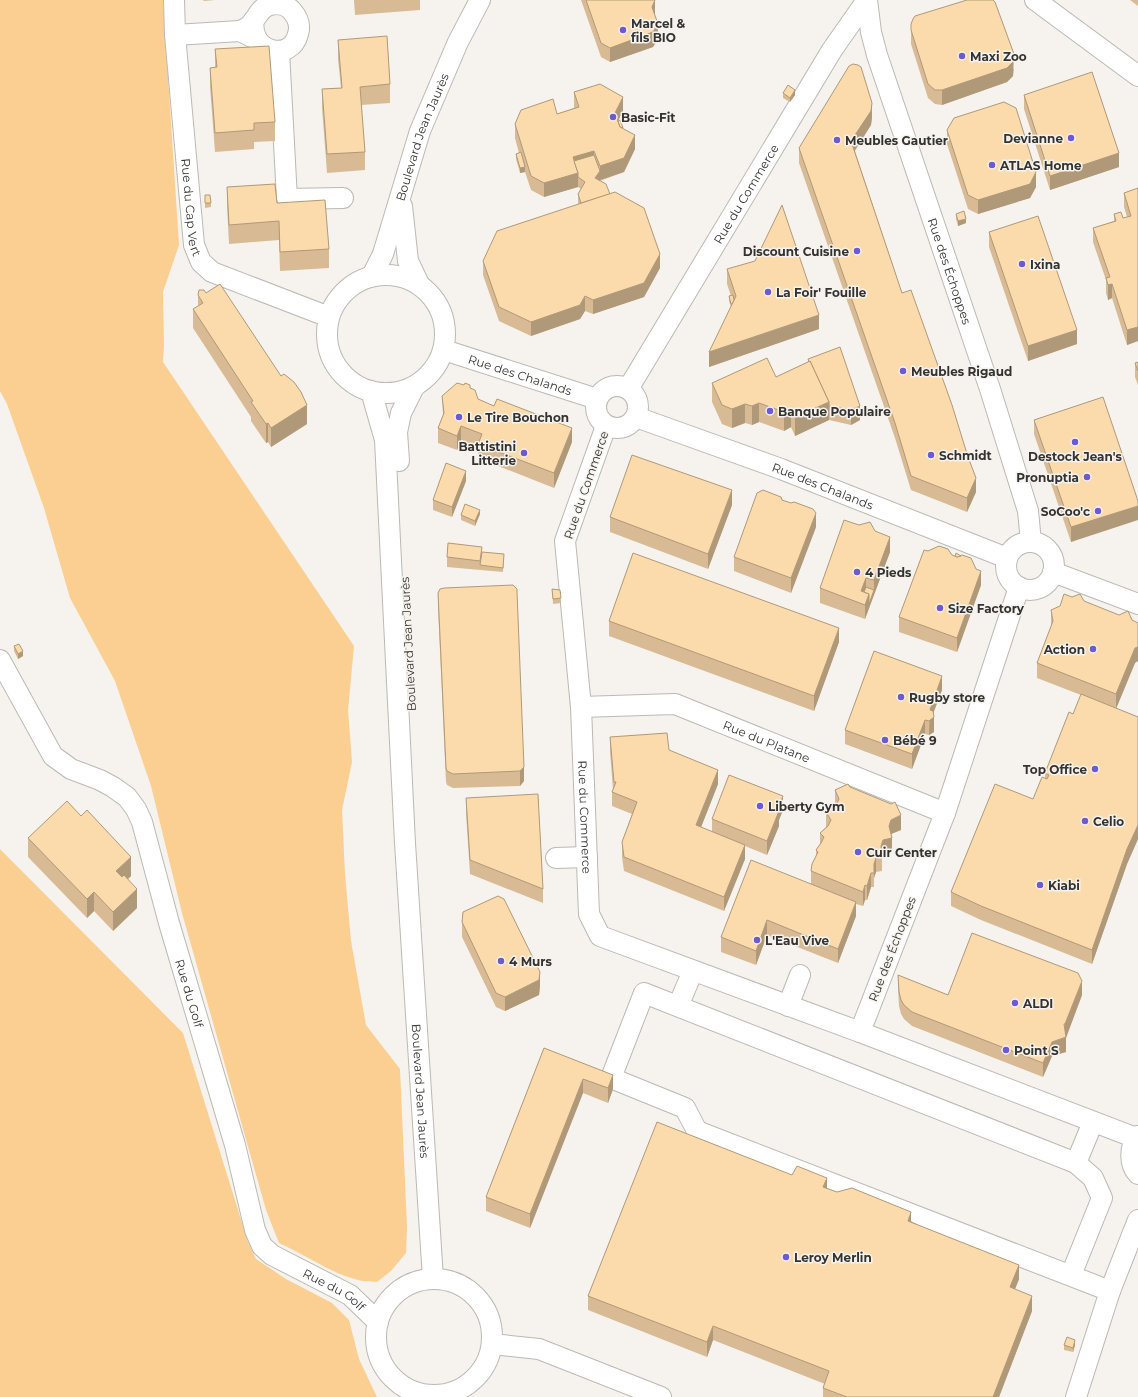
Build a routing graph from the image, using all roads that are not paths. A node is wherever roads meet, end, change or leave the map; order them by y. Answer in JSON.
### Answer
{"nodes":[{"id":1,"x":174,"y":0,"type":"edge"},
{"id":2,"x":480,"y":0,"type":"edge"},
{"id":3,"x":867,"y":0,"type":"edge"},
{"id":4,"x":1035,"y":0,"type":"edge"},
{"id":5,"x":285,"y":3,"type":"edge"},
{"id":6,"x":251,"y":30,"type":"junction"},
{"id":7,"x":175,"y":34,"type":"junction"},
{"id":8,"x":279,"y":51,"type":"junction"},
{"id":9,"x":1138,"y":76,"type":"edge"},
{"id":10,"x":401,"y":196,"type":"junction"},
{"id":11,"x":343,"y":198,"type":"dead end"},
{"id":12,"x":372,"y":276,"type":"junction"},
{"id":13,"x":419,"y":284,"type":"junction"},
{"id":14,"x":329,"y":317,"type":"junction"},
{"id":15,"x":444,"y":350,"type":"junction"},
{"id":16,"x":414,"y":387,"type":"junction"},
{"id":17,"x":628,"y":389,"type":"junction"},
{"id":18,"x":371,"y":391,"type":"junction"},
{"id":19,"x":597,"y":399,"type":"junction"},
{"id":20,"x":636,"y":417,"type":"junction"},
{"id":21,"x":606,"y":426,"type":"junction"},
{"id":22,"x":1031,"y":542,"type":"junction"},
{"id":23,"x":1007,"y":558,"type":"junction"},
{"id":24,"x":1053,"y":572,"type":"junction"},
{"id":25,"x":1019,"y":587,"type":"junction"},
{"id":26,"x":1138,"y":604,"type":"edge"},
{"id":27,"x":0,"y":660,"type":"edge"},
{"id":28,"x":581,"y":707,"type":"junction"},
{"id":29,"x":945,"y":813,"type":"junction"},
{"id":30,"x":587,"y":857,"type":"junction"},
{"id":31,"x":556,"y":858,"type":"dead end"},
{"id":32,"x":409,"y":904,"type":"junction"},
{"id":33,"x":693,"y":971,"type":"junction"},
{"id":34,"x":800,"y":976,"type":"dead end"},
{"id":35,"x":678,"y":1006,"type":"junction"},
{"id":36,"x":788,"y":1006,"type":"junction"},
{"id":37,"x":860,"y":1032,"type":"junction"},
{"id":38,"x":1093,"y":1122,"type":"junction"},
{"id":39,"x":1137,"y":1137,"type":"edge"},
{"id":40,"x":1076,"y":1163,"type":"junction"},
{"id":41,"x":1138,"y":1174,"type":"edge"},
{"id":42,"x":1138,"y":1220,"type":"edge"},
{"id":43,"x":1071,"y":1275,"type":"junction"},
{"id":44,"x":433,"y":1279,"type":"junction"},
{"id":45,"x":1110,"y":1290,"type":"junction"},
{"id":46,"x":378,"y":1322,"type":"junction"},
{"id":47,"x":492,"y":1344,"type":"junction"},
{"id":48,"x":461,"y":1393,"type":"edge"},
{"id":49,"x":426,"y":1396,"type":"edge"},
{"id":50,"x":661,"y":1397,"type":"edge"},
{"id":51,"x":1076,"y":1397,"type":"edge"}],
"edges":[{"from":1,"to":7,"type":"street","name":"Rue du Cap Vert"},
{"from":2,"to":10,"type":"street","name":"Boulevard Jean Jaurès"},
{"from":3,"to":17,"type":"street","name":"Rue du Commerce"},
{"from":3,"to":22,"type":"street","name":"Rue des Échoppes"},
{"from":4,"to":9,"type":"street"},
{"from":5,"to":6,"type":"street"},
{"from":5,"to":8,"type":"street"},
{"from":6,"to":7,"type":"street"},
{"from":6,"to":8,"type":"street"},
{"from":7,"to":14,"type":"street","name":"Rue du Cap Vert"},
{"from":8,"to":11,"type":"street"},
{"from":10,"to":12,"type":"street","name":"Boulevard Jean Jaurès"},
{"from":10,"to":13,"type":"street"},
{"from":12,"to":13,"type":"street"},
{"from":12,"to":14,"type":"street"},
{"from":13,"to":15,"type":"street"},
{"from":14,"to":18,"type":"street"},
{"from":15,"to":16,"type":"street"},
{"from":15,"to":19,"type":"street","name":"Rue des Chalands"},
{"from":16,"to":18,"type":"street"},
{"from":16,"to":32,"type":"street","name":"Boulevard Jean Jaurès"},
{"from":17,"to":19,"type":"street"},
{"from":17,"to":20,"type":"street"},
{"from":18,"to":32,"type":"street","name":"Boulevard Jean Jaurès"},
{"from":19,"to":21,"type":"street"},
{"from":20,"to":21,"type":"street"},
{"from":20,"to":23,"type":"street","name":"Rue des Chalands"},
{"from":21,"to":28,"type":"street","name":"Rue du Commerce"},
{"from":22,"to":23,"type":"street"},
{"from":22,"to":24,"type":"street"},
{"from":23,"to":25,"type":"street"},
{"from":24,"to":25,"type":"street"},
{"from":24,"to":26,"type":"street"},
{"from":25,"to":29,"type":"street","name":"Rue des Échoppes"},
{"from":27,"to":46,"type":"street","name":"Rue du Golf"},
{"from":28,"to":29,"type":"street","name":"Rue du Platane"},
{"from":28,"to":30,"type":"street","name":"Rue du Commerce"},
{"from":29,"to":37,"type":"street","name":"Rue des Échoppes"},
{"from":30,"to":31,"type":"street"},
{"from":30,"to":33,"type":"street","name":"Rue du Commerce"},
{"from":32,"to":44,"type":"street","name":"Boulevard Jean Jaurès"},
{"from":33,"to":35,"type":"street"},
{"from":33,"to":36,"type":"street","name":"Rue du Commerce"},
{"from":34,"to":36,"type":"street"},
{"from":35,"to":40,"type":"street"},
{"from":35,"to":43,"type":"street"},
{"from":36,"to":37,"type":"street","name":"Rue du Commerce"},
{"from":37,"to":38,"type":"street"},
{"from":38,"to":39,"type":"street"},
{"from":38,"to":40,"type":"street"},
{"from":39,"to":41,"type":"street"},
{"from":40,"to":43,"type":"street"},
{"from":42,"to":45,"type":"street"},
{"from":43,"to":45,"type":"street"},
{"from":44,"to":46,"type":"street"},
{"from":44,"to":47,"type":"street"},
{"from":45,"to":51,"type":"street"},
{"from":46,"to":49,"type":"street"},
{"from":47,"to":48,"type":"street"},
{"from":47,"to":50,"type":"street"},
{"from":48,"to":49,"type":"street"}]}
